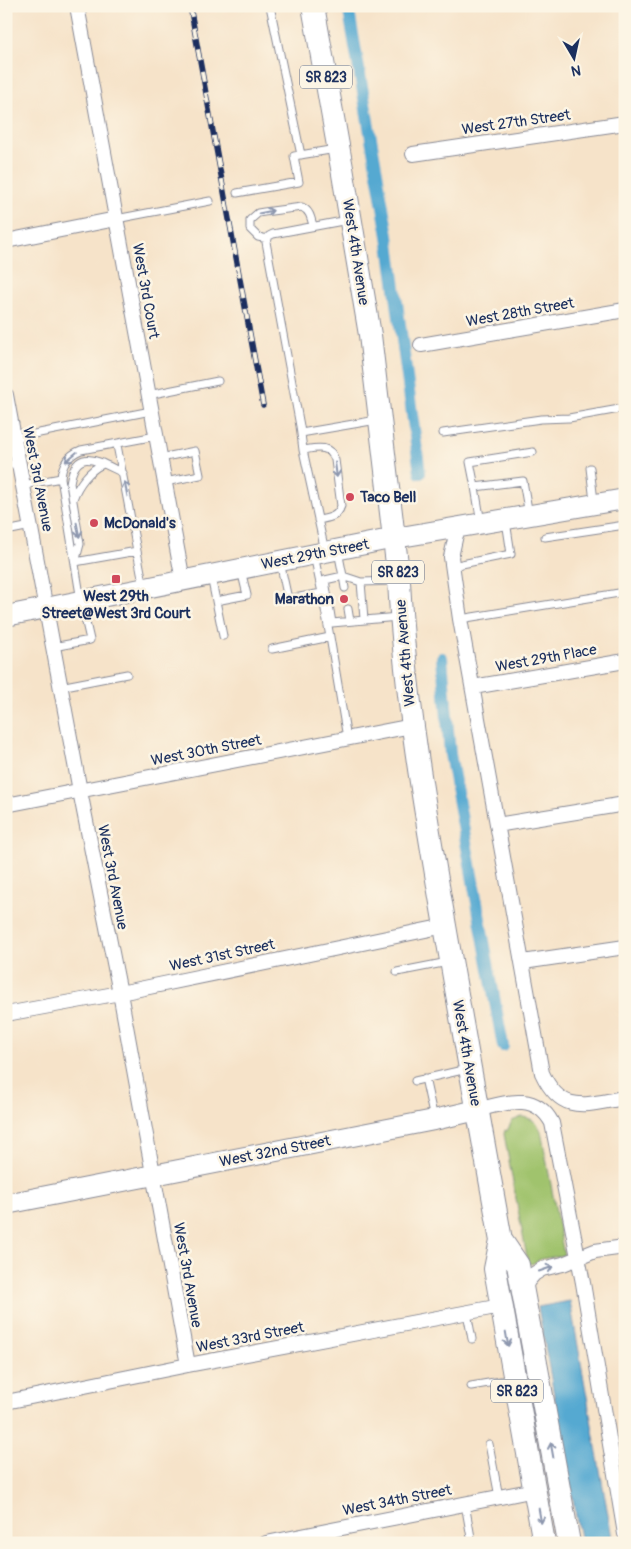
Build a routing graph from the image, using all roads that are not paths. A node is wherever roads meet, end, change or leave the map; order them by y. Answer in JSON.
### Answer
{"nodes":[{"id":1,"x":76,"y":6,"type":"edge"},
{"id":2,"x":270,"y":6,"type":"edge"},
{"id":3,"x":313,"y":6,"type":"edge"},
{"id":4,"x":625,"y":123,"type":"edge"},
{"id":5,"x":339,"y":148,"type":"junction"},
{"id":6,"x":301,"y":154,"type":"junction"},
{"id":7,"x":413,"y":154,"type":"dead end"},
{"id":8,"x":237,"y":193,"type":"dead end"},
{"id":9,"x":210,"y":201,"type":"dead end"},
{"id":10,"x":116,"y":219,"type":"junction"},
{"id":11,"x":351,"y":219,"type":"junction"},
{"id":12,"x":313,"y":226,"type":"junction"},
{"id":13,"x":268,"y":240,"type":"junction"},
{"id":14,"x":6,"y":241,"type":"edge"},
{"id":15,"x":625,"y":310,"type":"edge"},
{"id":16,"x":421,"y":345,"type":"dead end"},
{"id":17,"x":218,"y":381,"type":"dead end"},
{"id":18,"x":6,"y":395,"type":"edge"},
{"id":19,"x":148,"y":395,"type":"junction"},
{"id":20,"x":625,"y":408,"type":"edge"},
{"id":21,"x":151,"y":411,"type":"junction"},
{"id":22,"x":380,"y":419,"type":"junction"},
{"id":23,"x":11,"y":432,"type":"edge"},
{"id":24,"x":301,"y":433,"type":"junction"},
{"id":25,"x":443,"y":433,"type":"dead end"},
{"id":26,"x":156,"y":436,"type":"junction"},
{"id":27,"x":117,"y":445,"type":"junction"},
{"id":28,"x":303,"y":450,"type":"junction"},
{"id":29,"x":533,"y":452,"type":"dead end"},
{"id":30,"x":160,"y":458,"type":"junction"},
{"id":31,"x":13,"y":464,"type":"edge"},
{"id":32,"x":103,"y":464,"type":"junction"},
{"id":33,"x":590,"y":468,"type":"dead end"},
{"id":34,"x":123,"y":473,"type":"junction"},
{"id":35,"x":61,"y":478,"type":"junction"},
{"id":36,"x":165,"y":482,"type":"junction"},
{"id":37,"x":23,"y":485,"type":"junction"},
{"id":38,"x":475,"y":488,"type":"junction"},
{"id":39,"x":625,"y":500,"type":"edge"},
{"id":40,"x":72,"y":501,"type":"junction"},
{"id":41,"x":595,"y":504,"type":"junction"},
{"id":42,"x":529,"y":515,"type":"junction"},
{"id":43,"x":506,"y":519,"type":"junction"},
{"id":44,"x":318,"y":520,"type":"junction"},
{"id":45,"x":481,"y":523,"type":"junction"},
{"id":46,"x":625,"y":525,"type":"edge"},
{"id":47,"x":30,"y":526,"type":"junction"},
{"id":48,"x":458,"y":526,"type":"junction"},
{"id":49,"x":6,"y":531,"type":"edge"},
{"id":50,"x":545,"y":537,"type":"dead end"},
{"id":51,"x":394,"y":538,"type":"junction"},
{"id":52,"x":137,"y":551,"type":"junction"},
{"id":53,"x":326,"y":552,"type":"junction"},
{"id":54,"x":75,"y":562,"type":"junction"},
{"id":55,"x":280,"y":562,"type":"junction"},
{"id":56,"x":452,"y":566,"type":"junction"},
{"id":57,"x":241,"y":569,"type":"junction"},
{"id":58,"x":210,"y":575,"type":"junction"},
{"id":59,"x":343,"y":576,"type":"junction"},
{"id":60,"x":399,"y":580,"type":"junction"},
{"id":61,"x":183,"y":581,"type":"junction"},
{"id":62,"x":361,"y":582,"type":"junction"},
{"id":63,"x":144,"y":588,"type":"junction"},
{"id":64,"x":344,"y":588,"type":"dead end"},
{"id":65,"x":625,"y":592,"type":"edge"},
{"id":66,"x":322,"y":593,"type":"junction"},
{"id":67,"x":82,"y":601,"type":"junction"},
{"id":68,"x":216,"y":601,"type":"junction"},
{"id":69,"x":46,"y":608,"type":"junction"},
{"id":70,"x":348,"y":609,"type":"dead end"},
{"id":71,"x":6,"y":616,"type":"edge"},
{"id":72,"x":401,"y":616,"type":"junction"},
{"id":73,"x":364,"y":619,"type":"junction"},
{"id":74,"x":460,"y":619,"type":"junction"},
{"id":75,"x":350,"y":621,"type":"junction"},
{"id":76,"x":223,"y":636,"type":"dead end"},
{"id":77,"x":330,"y":637,"type":"junction"},
{"id":78,"x":53,"y":647,"type":"junction"},
{"id":79,"x":272,"y":649,"type":"dead end"},
{"id":80,"x":625,"y":661,"type":"edge"},
{"id":81,"x":127,"y":674,"type":"dead end"},
{"id":82,"x":60,"y":687,"type":"junction"},
{"id":83,"x":473,"y":687,"type":"junction"},
{"id":84,"x":412,"y":726,"type":"junction"},
{"id":85,"x":347,"y":738,"type":"junction"},
{"id":86,"x":80,"y":791,"type":"junction"},
{"id":87,"x":625,"y":804,"type":"edge"},
{"id":88,"x":6,"y":806,"type":"edge"},
{"id":89,"x":497,"y":825,"type":"junction"},
{"id":90,"x":445,"y":926,"type":"junction"},
{"id":91,"x":625,"y":947,"type":"edge"},
{"id":92,"x":451,"y":961,"type":"junction"},
{"id":93,"x":523,"y":962,"type":"junction"},
{"id":94,"x":397,"y":972,"type":"dead end"},
{"id":95,"x":120,"y":993,"type":"junction"},
{"id":96,"x":6,"y":1014,"type":"edge"},
{"id":97,"x":470,"y":1069,"type":"junction"},
{"id":98,"x":425,"y":1078,"type":"junction"},
{"id":99,"x":415,"y":1080,"type":"dead end"},
{"id":100,"x":625,"y":1098,"type":"edge"},
{"id":101,"x":477,"y":1110,"type":"junction"},
{"id":102,"x":434,"y":1120,"type":"junction"},
{"id":103,"x":154,"y":1175,"type":"junction"},
{"id":104,"x":6,"y":1204,"type":"edge"},
{"id":105,"x":501,"y":1240,"type":"junction"},
{"id":106,"x":625,"y":1247,"type":"edge"},
{"id":107,"x":578,"y":1258,"type":"junction"},
{"id":108,"x":523,"y":1291,"type":"junction"},
{"id":109,"x":501,"y":1306,"type":"junction"},
{"id":110,"x":467,"y":1313,"type":"junction"},
{"id":111,"x":472,"y":1339,"type":"dead end"},
{"id":112,"x":188,"y":1365,"type":"junction"},
{"id":113,"x":515,"y":1378,"type":"junction"},
{"id":114,"x":471,"y":1386,"type":"dead end"},
{"id":115,"x":6,"y":1402,"type":"edge"},
{"id":116,"x":489,"y":1444,"type":"dead end"},
{"id":117,"x":535,"y":1490,"type":"junction"},
{"id":118,"x":500,"y":1497,"type":"junction"},
{"id":119,"x":465,"y":1504,"type":"junction"},
{"id":120,"x":564,"y":1515,"type":"junction"},
{"id":121,"x":625,"y":1534,"type":"edge"},
{"id":122,"x":266,"y":1543,"type":"edge"},
{"id":123,"x":472,"y":1543,"type":"edge"},
{"id":124,"x":544,"y":1543,"type":"edge"},
{"id":125,"x":569,"y":1543,"type":"edge"}],
"edges":[{"from":1,"to":10,"type":"street","name":"West 3rd Court"},
{"from":2,"to":6,"type":"lane"},
{"from":3,"to":5,"type":"main road","name":"West 4th Avenue","number":"SR 823"},
{"from":4,"to":7,"type":"street","name":"West 27th Street"},
{"from":5,"to":6,"type":"lane"},
{"from":5,"to":11,"type":"main road","name":"West 4th Avenue","number":"SR 823"},
{"from":6,"to":8,"type":"lane"},
{"from":9,"to":10,"type":"lane"},
{"from":10,"to":14,"type":"street"},
{"from":10,"to":19,"type":"street","name":"West 3rd Court"},
{"from":11,"to":12,"type":"lane"},
{"from":11,"to":22,"type":"main road","name":"West 4th Avenue","number":"SR 823"},
{"from":12,"to":13,"type":"lane"},
{"from":13,"to":12,"type":"lane","one_way":true},
{"from":13,"to":24,"type":"lane"},
{"from":15,"to":16,"type":"street","name":"West 28th Street"},
{"from":17,"to":19,"type":"lane"},
{"from":18,"to":23,"type":"street","name":"West 3rd Avenue"},
{"from":19,"to":21,"type":"street","name":"West 3rd Court"},
{"from":20,"to":25,"type":"lane"},
{"from":21,"to":23,"type":"lane"},
{"from":21,"to":26,"type":"street","name":"West 3rd Court"},
{"from":22,"to":24,"type":"lane"},
{"from":22,"to":51,"type":"main road","name":"West 4th Avenue","number":"SR 823"},
{"from":23,"to":31,"type":"street","name":"West 3rd Avenue"},
{"from":24,"to":28,"type":"lane"},
{"from":26,"to":27,"type":"lane"},
{"from":26,"to":30,"type":"street","name":"West 3rd Court"},
{"from":27,"to":34,"type":"lane"},
{"from":27,"to":35,"type":"lane","one_way":true},
{"from":28,"to":44,"type":"lane"},
{"from":28,"to":44,"type":"lane","one_way":true},
{"from":29,"to":38,"type":"lane"},
{"from":30,"to":36,"type":"street","name":"West 3rd Court"},
{"from":30,"to":36,"type":"lane"},
{"from":31,"to":37,"type":"street","name":"West 3rd Avenue"},
{"from":32,"to":34,"type":"lane"},
{"from":32,"to":40,"type":"lane"},
{"from":32,"to":40,"type":"lane"},
{"from":33,"to":41,"type":"lane"},
{"from":52,"to":34,"type":"lane","one_way":true},
{"from":35,"to":37,"type":"lane"},
{"from":35,"to":54,"type":"lane"},
{"from":36,"to":61,"type":"street","name":"West 3rd Court"},
{"from":37,"to":47,"type":"street","name":"West 3rd Avenue"},
{"from":38,"to":42,"type":"lane"},
{"from":38,"to":45,"type":"lane"},
{"from":39,"to":41,"type":"street","name":"West 29th Street"},
{"from":40,"to":54,"type":"lane","one_way":true},
{"from":41,"to":42,"type":"street","name":"West 29th Street"},
{"from":42,"to":43,"type":"street","name":"West 29th Street"},
{"from":43,"to":45,"type":"street","name":"West 29th Street"},
{"from":43,"to":56,"type":"lane"},
{"from":44,"to":53,"type":"lane"},
{"from":45,"to":48,"type":"street","name":"West 29th Street"},
{"from":46,"to":50,"type":"lane"},
{"from":47,"to":49,"type":"lane"},
{"from":47,"to":69,"type":"street","name":"West 3rd Avenue"},
{"from":48,"to":51,"type":"street","name":"West 29th Street"},
{"from":48,"to":56,"type":"street"},
{"from":51,"to":53,"type":"street","name":"West 29th Street"},
{"from":51,"to":60,"type":"main road","name":"West 4th Avenue","number":"SR 823"},
{"from":52,"to":54,"type":"lane"},
{"from":52,"to":63,"type":"lane"},
{"from":53,"to":55,"type":"street","name":"West 29th Street"},
{"from":53,"to":59,"type":"lane"},
{"from":53,"to":66,"type":"lane"},
{"from":54,"to":67,"type":"lane"},
{"from":55,"to":57,"type":"street","name":"West 29th Street"},
{"from":55,"to":66,"type":"lane"},
{"from":56,"to":74,"type":"street"},
{"from":57,"to":58,"type":"street","name":"West 29th Street"},
{"from":57,"to":68,"type":"lane"},
{"from":58,"to":61,"type":"street","name":"West 29th Street"},
{"from":58,"to":68,"type":"lane"},
{"from":59,"to":62,"type":"lane"},
{"from":59,"to":64,"type":"lane"},
{"from":59,"to":75,"type":"lane"},
{"from":60,"to":62,"type":"lane"},
{"from":60,"to":72,"type":"main road","name":"West 4th Avenue","number":"SR 823"},
{"from":61,"to":63,"type":"street","name":"West 29th Street"},
{"from":62,"to":73,"type":"lane"},
{"from":63,"to":67,"type":"street","name":"West 29th Street"},
{"from":65,"to":74,"type":"lane"},
{"from":66,"to":77,"type":"lane"},
{"from":67,"to":69,"type":"street","name":"West 29th Street"},
{"from":67,"to":78,"type":"lane"},
{"from":68,"to":76,"type":"lane"},
{"from":69,"to":71,"type":"street","name":"West 29th Street"},
{"from":69,"to":78,"type":"street","name":"West 3rd Avenue"},
{"from":70,"to":75,"type":"lane"},
{"from":72,"to":73,"type":"lane"},
{"from":72,"to":84,"type":"main road","name":"West 4th Avenue","number":"SR 823"},
{"from":73,"to":75,"type":"lane"},
{"from":74,"to":83,"type":"street"},
{"from":77,"to":79,"type":"lane"},
{"from":77,"to":85,"type":"lane"},
{"from":78,"to":82,"type":"street","name":"West 3rd Avenue"},
{"from":80,"to":83,"type":"street","name":"West 29th Place"},
{"from":81,"to":82,"type":"lane"},
{"from":82,"to":86,"type":"street","name":"West 3rd Avenue"},
{"from":83,"to":89,"type":"street"},
{"from":84,"to":85,"type":"street","name":"West 30th Street"},
{"from":84,"to":90,"type":"main road","name":"West 4th Avenue","number":"SR 823"},
{"from":85,"to":86,"type":"street","name":"West 30th Street"},
{"from":86,"to":88,"type":"street","name":"West 30th Street"},
{"from":86,"to":95,"type":"street","name":"West 3rd Avenue"},
{"from":87,"to":89,"type":"street"},
{"from":89,"to":93,"type":"street"},
{"from":90,"to":92,"type":"main road","name":"West 4th Avenue","number":"SR 823"},
{"from":90,"to":95,"type":"street","name":"West 31st Street"},
{"from":91,"to":93,"type":"street"},
{"from":92,"to":94,"type":"lane"},
{"from":92,"to":97,"type":"main road","name":"West 4th Avenue","number":"SR 823"},
{"from":93,"to":100,"type":"street"},
{"from":95,"to":96,"type":"street","name":"West 31st Street"},
{"from":95,"to":103,"type":"street","name":"West 3rd Avenue"},
{"from":97,"to":98,"type":"lane"},
{"from":97,"to":101,"type":"main road","name":"West 4th Avenue","number":"SR 823"},
{"from":98,"to":99,"type":"lane"},
{"from":98,"to":102,"type":"lane"},
{"from":101,"to":102,"type":"street","name":"West 32nd Street"},
{"from":101,"to":105,"type":"main road","name":"West 4th Avenue","number":"SR 823"},
{"from":101,"to":107,"type":"street","name":"West 32nd Street"},
{"from":102,"to":103,"type":"street","name":"West 32nd Street"},
{"from":103,"to":104,"type":"street","name":"West 32nd Street"},
{"from":103,"to":112,"type":"street","name":"West 3rd Avenue"},
{"from":105,"to":108,"type":"main road","name":"West 4th Avenue","number":"SR 823"},
{"from":105,"to":109,"type":"main road","name":"West 4th Avenue","number":"SR 823"},
{"from":106,"to":107,"type":"street"},
{"from":108,"to":107,"type":"street","one_way":true},
{"from":107,"to":121,"type":"street"},
{"from":120,"to":108,"type":"main road","name":"West 4th Avenue","number":"SR 823","one_way":true},
{"from":109,"to":110,"type":"street","name":"West 33rd Street"},
{"from":109,"to":113,"type":"main road","name":"West 4th Avenue","number":"SR 823","one_way":true},
{"from":110,"to":111,"type":"lane"},
{"from":110,"to":112,"type":"street","name":"West 33rd Street"},
{"from":112,"to":115,"type":"street","name":"West 33rd Street"},
{"from":113,"to":114,"type":"lane"},
{"from":113,"to":117,"type":"main road","name":"West 4th Avenue","number":"SR 823"},
{"from":116,"to":118,"type":"lane"},
{"from":117,"to":118,"type":"street","name":"West 34th Street"},
{"from":117,"to":120,"type":"main road"},
{"from":117,"to":124,"type":"main road","name":"West 4th Avenue","number":"SR 823","one_way":true},
{"from":118,"to":119,"type":"street","name":"West 34th Street"},
{"from":119,"to":122,"type":"street","name":"West 34th Street"},
{"from":119,"to":123,"type":"lane"},
{"from":120,"to":125,"type":"main road","name":"West 4th Avenue","number":"SR 823"}]}
